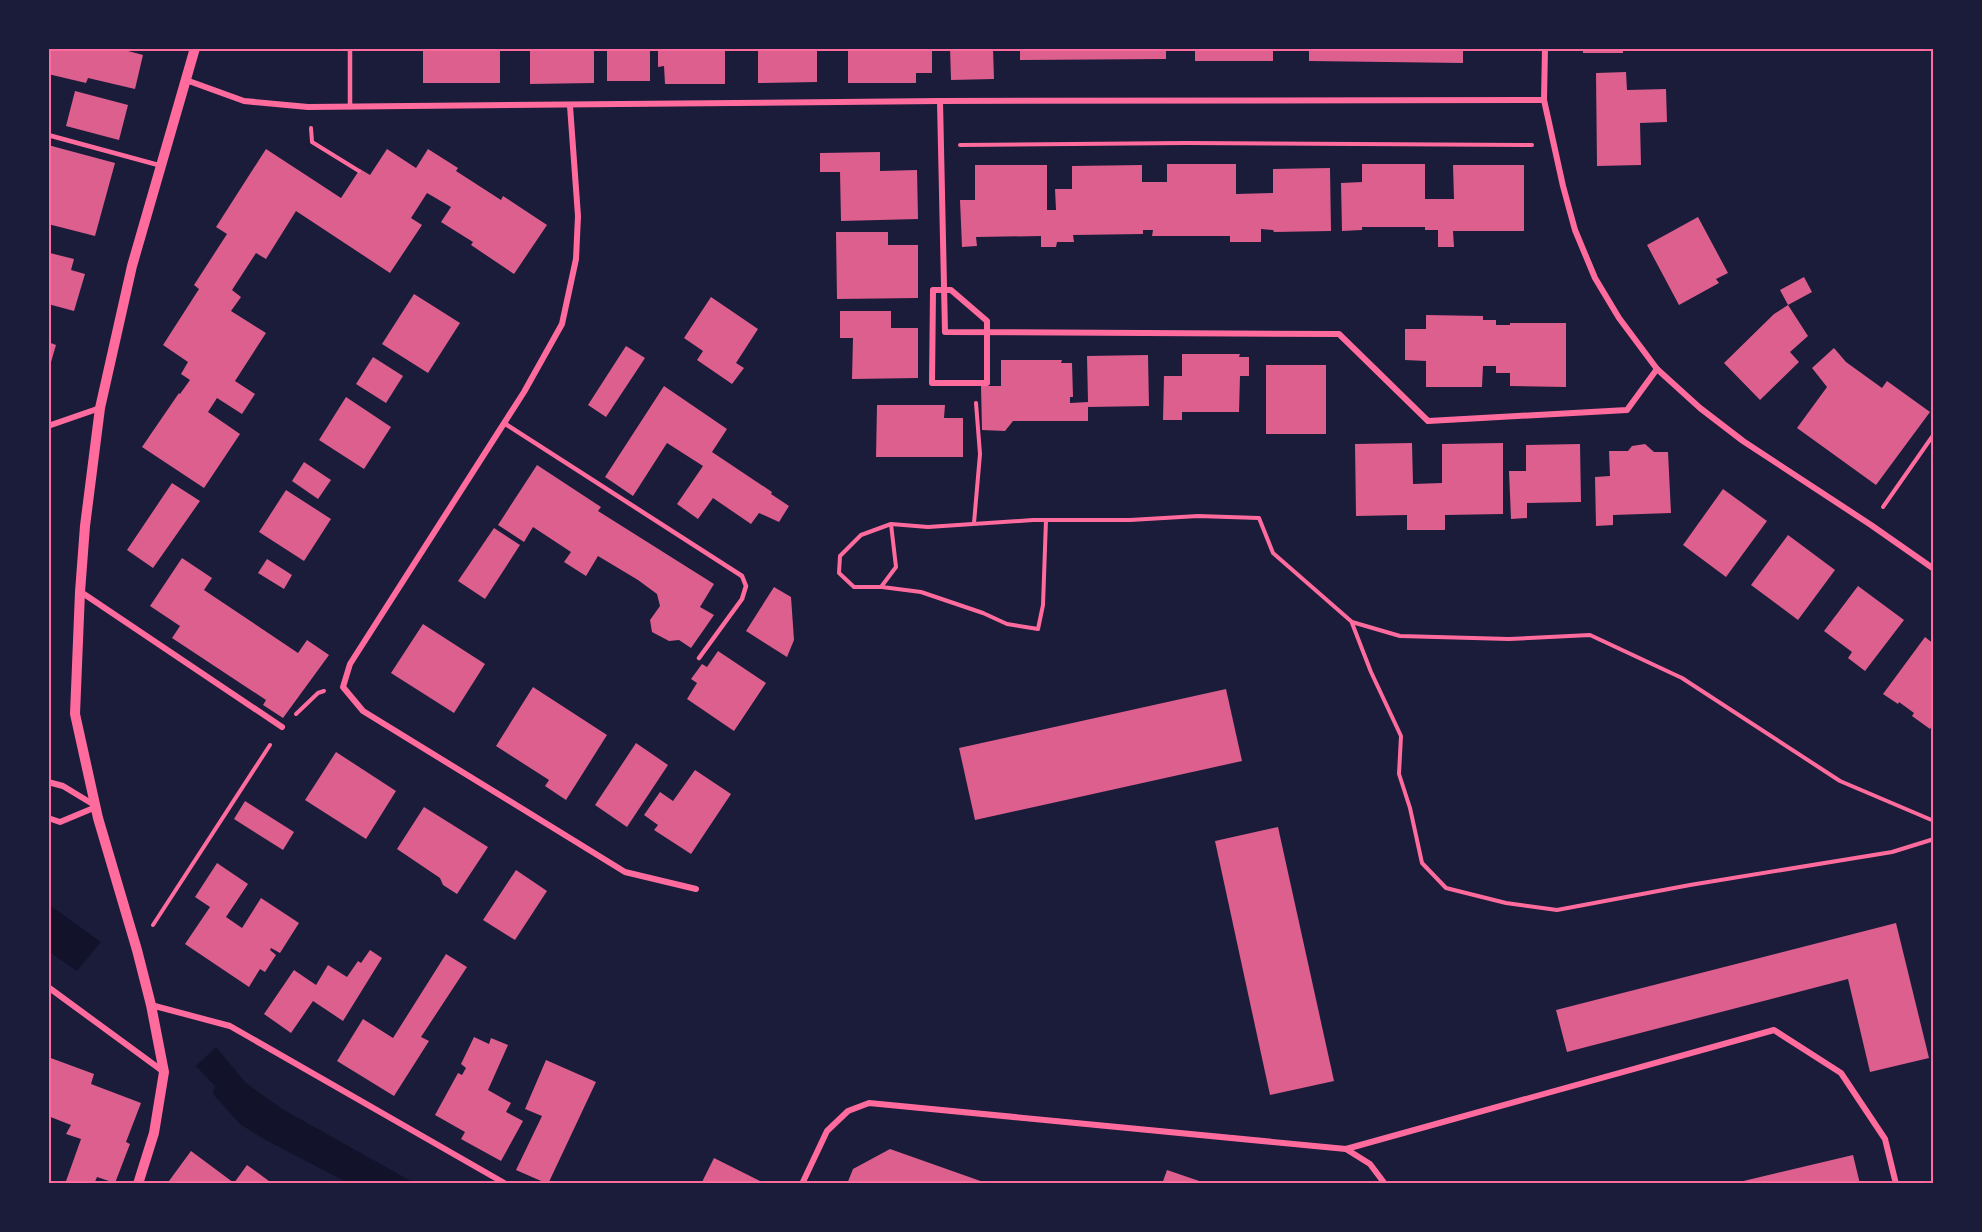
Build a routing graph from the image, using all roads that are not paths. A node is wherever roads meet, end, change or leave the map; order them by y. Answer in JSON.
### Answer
{"nodes":[{"id":1,"x":195,"y":48,"type":"edge"},
{"id":2,"x":350,"y":48,"type":"edge"},
{"id":3,"x":1545,"y":48,"type":"edge"},
{"id":4,"x":186,"y":81,"type":"junction"},
{"id":5,"x":1544,"y":100,"type":"junction"},
{"id":6,"x":940,"y":101,"type":"junction"},
{"id":7,"x":570,"y":106,"type":"junction"},
{"id":8,"x":350,"y":107,"type":"junction"},
{"id":9,"x":48,"y":135,"type":"edge"},
{"id":10,"x":162,"y":166,"type":"junction"},
{"id":11,"x":945,"y":290,"type":"junction"},
{"id":12,"x":987,"y":332,"type":"junction"},
{"id":13,"x":1657,"y":369,"type":"junction"},
{"id":14,"x":100,"y":408,"type":"junction"},
{"id":15,"x":504,"y":423,"type":"junction"},
{"id":16,"x":48,"y":426,"type":"edge"},
{"id":17,"x":1934,"y":569,"type":"edge"},
{"id":18,"x":80,"y":592,"type":"junction"},
{"id":19,"x":699,"y":658,"type":"dead end"},
{"id":20,"x":282,"y":727,"type":"road end"},
{"id":21,"x":48,"y":782,"type":"edge"},
{"id":22,"x":96,"y":807,"type":"junction"},
{"id":23,"x":48,"y":818,"type":"edge"},
{"id":24,"x":696,"y":889,"type":"dead end"},
{"id":25,"x":48,"y":987,"type":"edge"},
{"id":26,"x":151,"y":1005,"type":"junction"},
{"id":27,"x":164,"y":1072,"type":"junction"},
{"id":28,"x":1346,"y":1149,"type":"junction"},
{"id":29,"x":138,"y":1184,"type":"edge"},
{"id":30,"x":506,"y":1184,"type":"edge"},
{"id":31,"x":802,"y":1184,"type":"edge"},
{"id":32,"x":1385,"y":1184,"type":"edge"},
{"id":33,"x":1896,"y":1184,"type":"edge"}],
"edges":[{"from":1,"to":4,"type":"street"},
{"from":2,"to":8,"type":"lane"},
{"from":3,"to":5,"type":"street"},
{"from":4,"to":8,"type":"street"},
{"from":4,"to":10,"type":"street"},
{"from":5,"to":6,"type":"street"},
{"from":5,"to":13,"type":"street"},
{"from":6,"to":7,"type":"street"},
{"from":6,"to":11,"type":"street"},
{"from":7,"to":8,"type":"street"},
{"from":7,"to":15,"type":"street"},
{"from":9,"to":10,"type":"lane"},
{"from":10,"to":14,"type":"street"},
{"from":11,"to":12,"type":"street"},
{"from":11,"to":12,"type":"street"},
{"from":11,"to":12,"type":"street"},
{"from":12,"to":13,"type":"street"},
{"from":13,"to":17,"type":"street"},
{"from":14,"to":16,"type":"street"},
{"from":14,"to":18,"type":"street"},
{"from":15,"to":19,"type":"lane"},
{"from":15,"to":24,"type":"street"},
{"from":18,"to":20,"type":"street"},
{"from":18,"to":22,"type":"street"},
{"from":21,"to":22,"type":"street"},
{"from":22,"to":23,"type":"street"},
{"from":22,"to":26,"type":"street"},
{"from":25,"to":27,"type":"street"},
{"from":26,"to":27,"type":"street"},
{"from":26,"to":30,"type":"street"},
{"from":27,"to":29,"type":"street"},
{"from":28,"to":31,"type":"street"},
{"from":28,"to":32,"type":"street"},
{"from":28,"to":33,"type":"street"}]}
